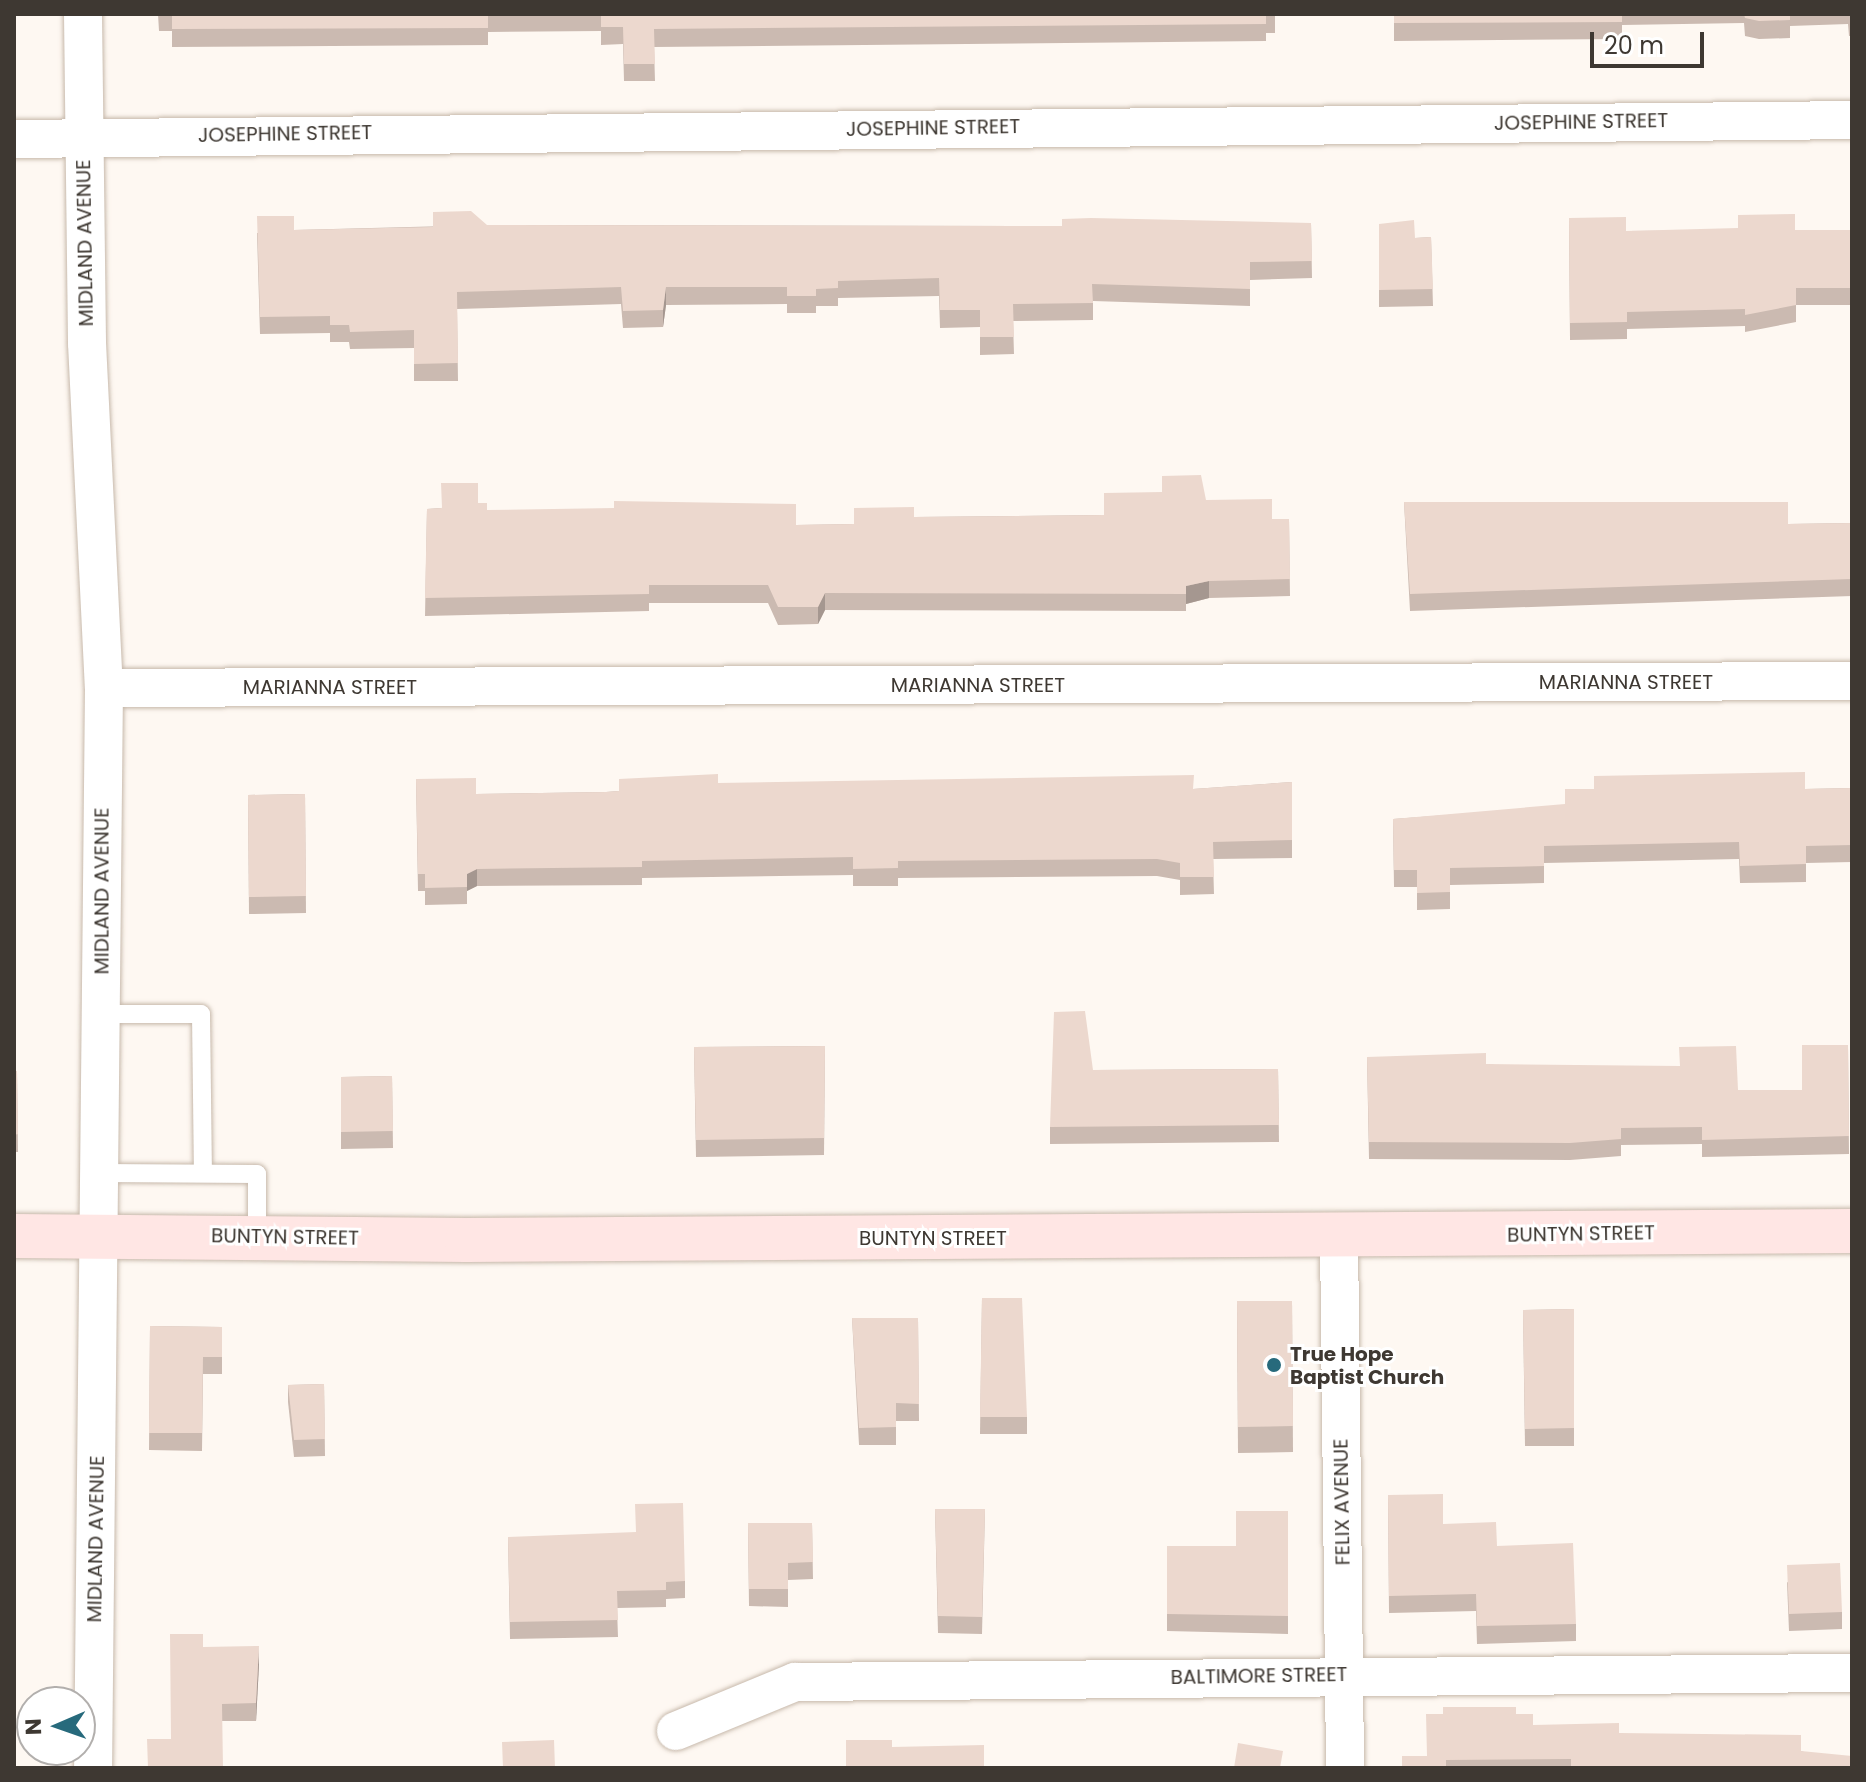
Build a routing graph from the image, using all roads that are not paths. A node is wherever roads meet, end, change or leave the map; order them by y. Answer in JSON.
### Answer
{"nodes":[{"id":1,"x":83,"y":14,"type":"edge"},
{"id":2,"x":1852,"y":120,"type":"edge"},
{"id":3,"x":82,"y":136,"type":"junction"},
{"id":4,"x":14,"y":139,"type":"edge"},
{"id":5,"x":1852,"y":681,"type":"edge"},
{"id":6,"x":104,"y":688,"type":"junction"},
{"id":7,"x":101,"y":1014,"type":"junction"},
{"id":8,"x":100,"y":1173,"type":"junction"},
{"id":9,"x":203,"y":1173,"type":"junction"},
{"id":10,"x":1852,"y":1231,"type":"edge"},
{"id":11,"x":99,"y":1235,"type":"junction"},
{"id":12,"x":14,"y":1236,"type":"edge"},
{"id":13,"x":1339,"y":1236,"type":"junction"},
{"id":14,"x":257,"y":1237,"type":"junction"},
{"id":15,"x":1852,"y":1673,"type":"edge"},
{"id":16,"x":1344,"y":1674,"type":"junction"},
{"id":17,"x":676,"y":1731,"type":"dead end"},
{"id":18,"x":93,"y":1768,"type":"edge"},
{"id":19,"x":1345,"y":1768,"type":"edge"}],
"edges":[{"from":1,"to":3,"type":"street","name":"MIDLAND AVENUE"},
{"from":2,"to":3,"type":"street","name":"JOSEPHINE STREET"},
{"from":3,"to":4,"type":"street","name":"JOSEPHINE STREET"},
{"from":3,"to":6,"type":"street","name":"MIDLAND AVENUE"},
{"from":5,"to":6,"type":"street","name":"MARIANNA STREET"},
{"from":6,"to":7,"type":"street","name":"MIDLAND AVENUE"},
{"from":7,"to":8,"type":"street","name":"MIDLAND AVENUE"},
{"from":7,"to":9,"type":"lane"},
{"from":8,"to":9,"type":"lane"},
{"from":8,"to":11,"type":"street","name":"MIDLAND AVENUE"},
{"from":9,"to":14,"type":"lane"},
{"from":10,"to":13,"type":"street","name":"BUNTYN STREET"},
{"from":11,"to":12,"type":"street","name":"BUNTYN STREET"},
{"from":11,"to":14,"type":"street","name":"BUNTYN STREET"},
{"from":11,"to":18,"type":"street","name":"MIDLAND AVENUE"},
{"from":13,"to":14,"type":"street","name":"BUNTYN STREET"},
{"from":13,"to":16,"type":"street","name":"FELIX AVENUE"},
{"from":15,"to":16,"type":"street","name":"BALTIMORE STREET"},
{"from":16,"to":17,"type":"street","name":"BALTIMORE STREET"},
{"from":16,"to":19,"type":"street","name":"FELIX AVENUE"}]}
